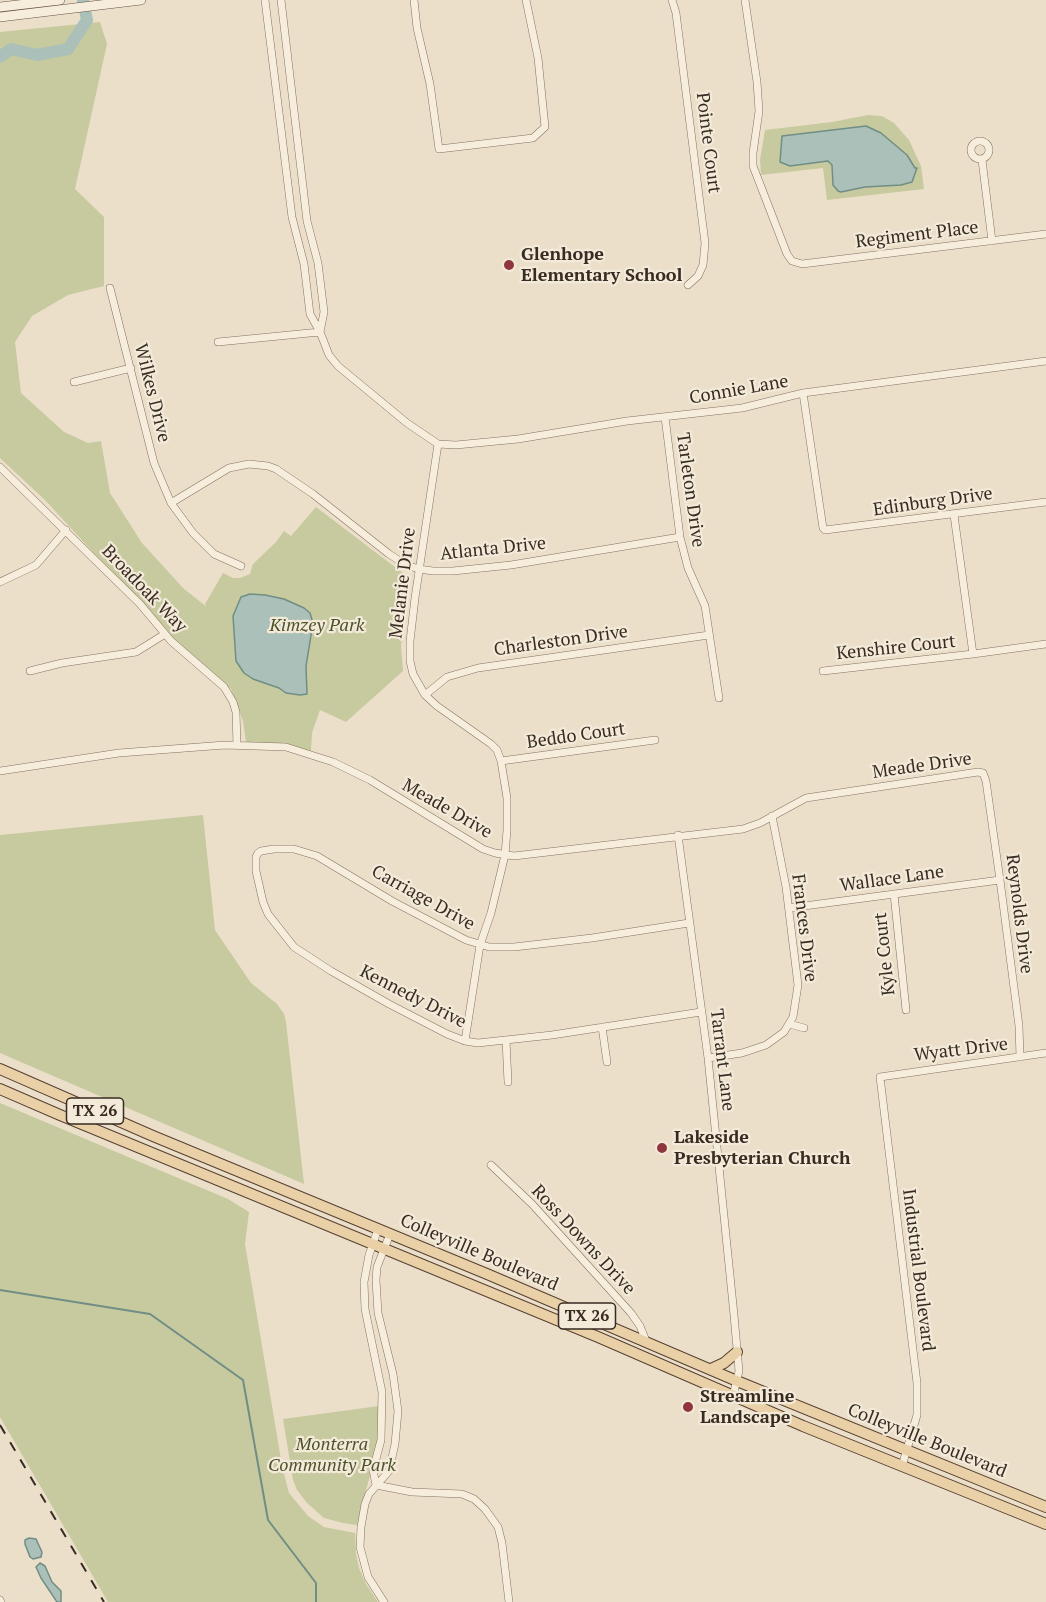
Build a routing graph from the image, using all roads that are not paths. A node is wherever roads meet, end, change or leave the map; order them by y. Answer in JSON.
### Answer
{"nodes":[{"id":1,"x":60,"y":0,"type":"edge"},
{"id":2,"x":141,"y":0,"type":"edge"},
{"id":3,"x":265,"y":0,"type":"edge"},
{"id":4,"x":280,"y":0,"type":"edge"},
{"id":5,"x":414,"y":0,"type":"edge"},
{"id":6,"x":526,"y":0,"type":"edge"},
{"id":7,"x":672,"y":0,"type":"edge"},
{"id":8,"x":745,"y":0,"type":"edge"},
{"id":9,"x":0,"y":7,"type":"edge"},
{"id":10,"x":0,"y":17,"type":"edge"},
{"id":11,"x":289,"y":83,"type":"junction"},
{"id":12,"x":275,"y":84,"type":"junction"},
{"id":13,"x":297,"y":144,"type":"junction"},
{"id":14,"x":283,"y":146,"type":"junction"},
{"id":15,"x":982,"y":160,"type":"dead end"},
{"id":16,"x":305,"y":207,"type":"junction"},
{"id":17,"x":291,"y":209,"type":"junction"},
{"id":18,"x":1046,"y":234,"type":"edge"},
{"id":19,"x":992,"y":241,"type":"junction"},
{"id":20,"x":688,"y":285,"type":"dead end"},
{"id":21,"x":110,"y":288,"type":"dead end"},
{"id":22,"x":320,"y":332,"type":"junction"},
{"id":23,"x":218,"y":342,"type":"dead end"},
{"id":24,"x":1046,"y":361,"type":"edge"},
{"id":25,"x":131,"y":368,"type":"junction"},
{"id":26,"x":74,"y":382,"type":"dead end"},
{"id":27,"x":803,"y":393,"type":"junction"},
{"id":28,"x":664,"y":417,"type":"junction"},
{"id":29,"x":438,"y":444,"type":"junction"},
{"id":30,"x":0,"y":467,"type":"edge"},
{"id":31,"x":171,"y":502,"type":"junction"},
{"id":32,"x":1046,"y":502,"type":"edge"},
{"id":33,"x":954,"y":515,"type":"junction"},
{"id":34,"x":66,"y":530,"type":"junction"},
{"id":35,"x":680,"y":537,"type":"junction"},
{"id":36,"x":241,"y":566,"type":"dead end"},
{"id":37,"x":419,"y":570,"type":"junction"},
{"id":38,"x":0,"y":582,"type":"edge"},
{"id":39,"x":165,"y":634,"type":"junction"},
{"id":40,"x":710,"y":635,"type":"junction"},
{"id":41,"x":1046,"y":644,"type":"edge"},
{"id":42,"x":973,"y":654,"type":"junction"},
{"id":43,"x":823,"y":670,"type":"dead end"},
{"id":44,"x":30,"y":671,"type":"dead end"},
{"id":45,"x":424,"y":695,"type":"junction"},
{"id":46,"x":719,"y":698,"type":"dead end"},
{"id":47,"x":655,"y":740,"type":"dead end"},
{"id":48,"x":237,"y":745,"type":"junction"},
{"id":49,"x":501,"y":761,"type":"junction"},
{"id":50,"x":0,"y":771,"type":"edge"},
{"id":51,"x":985,"y":776,"type":"joint"},
{"id":52,"x":772,"y":816,"type":"junction"},
{"id":53,"x":678,"y":835,"type":"junction"},
{"id":54,"x":505,"y":855,"type":"junction"},
{"id":55,"x":1000,"y":880,"type":"junction"},
{"id":56,"x":894,"y":894,"type":"junction"},
{"id":57,"x":789,"y":908,"type":"junction"},
{"id":58,"x":274,"y":922,"type":"joint"},
{"id":59,"x":689,"y":923,"type":"junction"},
{"id":60,"x":480,"y":945,"type":"junction"},
{"id":61,"x":906,"y":1010,"type":"dead end"},
{"id":62,"x":701,"y":1012,"type":"junction"},
{"id":63,"x":789,"y":1024,"type":"junction"},
{"id":64,"x":602,"y":1027,"type":"junction"},
{"id":65,"x":804,"y":1028,"type":"dead end"},
{"id":66,"x":506,"y":1040,"type":"junction"},
{"id":67,"x":465,"y":1041,"type":"junction"},
{"id":68,"x":1046,"y":1053,"type":"edge"},
{"id":69,"x":1020,"y":1057,"type":"junction"},
{"id":70,"x":708,"y":1058,"type":"junction"},
{"id":71,"x":607,"y":1062,"type":"dead end"},
{"id":72,"x":0,"y":1069,"type":"edge"},
{"id":73,"x":880,"y":1077,"type":"joint"},
{"id":74,"x":508,"y":1082,"type":"dead end"},
{"id":75,"x":0,"y":1089,"type":"edge"},
{"id":76,"x":153,"y":1136,"type":"junction"},
{"id":77,"x":147,"y":1150,"type":"junction"},
{"id":78,"x":491,"y":1165,"type":"dead end"},
{"id":79,"x":378,"y":1229,"type":"junction"},
{"id":80,"x":390,"y":1234,"type":"junction"},
{"id":81,"x":373,"y":1244,"type":"junction"},
{"id":82,"x":384,"y":1249,"type":"junction"},
{"id":83,"x":384,"y":1340,"type":"junction"},
{"id":84,"x":646,"y":1341,"type":"junction"},
{"id":85,"x":372,"y":1342,"type":"junction"},
{"id":86,"x":737,"y":1352,"type":"junction"},
{"id":87,"x":711,"y":1369,"type":"junction"},
{"id":88,"x":737,"y":1381,"type":"junction"},
{"id":89,"x":732,"y":1396,"type":"junction"},
{"id":90,"x":907,"y":1451,"type":"junction"},
{"id":91,"x":902,"y":1466,"type":"junction"},
{"id":92,"x":376,"y":1485,"type":"junction"},
{"id":93,"x":1046,"y":1507,"type":"edge"},
{"id":94,"x":1046,"y":1524,"type":"edge"},
{"id":95,"x":384,"y":1602,"type":"edge"},
{"id":96,"x":509,"y":1602,"type":"edge"}],
"edges":[{"from":1,"to":9,"type":"main road"},
{"from":2,"to":10,"type":"main road"},
{"from":3,"to":12,"type":"street"},
{"from":4,"to":11,"type":"street"},
{"from":5,"to":6,"type":"street"},
{"from":7,"to":20,"type":"street","name":"Pointe Court"},
{"from":8,"to":19,"type":"street","name":"Regiment Place"},
{"from":11,"to":12,"type":"street"},
{"from":11,"to":13,"type":"street"},
{"from":12,"to":14,"type":"street"},
{"from":13,"to":14,"type":"street"},
{"from":13,"to":16,"type":"street"},
{"from":14,"to":17,"type":"street"},
{"from":15,"to":19,"type":"street"},
{"from":16,"to":17,"type":"street"},
{"from":16,"to":22,"type":"street"},
{"from":17,"to":22,"type":"street"},
{"from":18,"to":19,"type":"street","name":"Regiment Place"},
{"from":21,"to":25,"type":"street","name":"Wilkes Drive"},
{"from":22,"to":23,"type":"street"},
{"from":22,"to":29,"type":"street"},
{"from":24,"to":27,"type":"street","name":"Connie Lane"},
{"from":25,"to":26,"type":"street"},
{"from":25,"to":31,"type":"street","name":"Wilkes Drive"},
{"from":27,"to":28,"type":"street","name":"Connie Lane"},
{"from":27,"to":33,"type":"street","name":"Edinburg Drive"},
{"from":28,"to":29,"type":"street","name":"Connie Lane"},
{"from":28,"to":35,"type":"street","name":"Tarleton Drive"},
{"from":29,"to":37,"type":"street","name":"Melanie Drive"},
{"from":30,"to":34,"type":"street","name":"Broadoak Way"},
{"from":31,"to":36,"type":"street","name":"Wilkes Drive"},
{"from":31,"to":37,"type":"street","name":"Atlanta Drive"},
{"from":32,"to":33,"type":"street","name":"Edinburg Drive"},
{"from":33,"to":42,"type":"street"},
{"from":34,"to":38,"type":"street"},
{"from":34,"to":39,"type":"street","name":"Broadoak Way"},
{"from":35,"to":37,"type":"street","name":"Atlanta Drive"},
{"from":35,"to":40,"type":"street","name":"Tarleton Drive"},
{"from":37,"to":45,"type":"street","name":"Melanie Drive"},
{"from":39,"to":44,"type":"street"},
{"from":39,"to":48,"type":"street","name":"Broadoak Way"},
{"from":40,"to":45,"type":"street","name":"Charleston Drive"},
{"from":40,"to":46,"type":"street","name":"Tarleton Drive"},
{"from":41,"to":42,"type":"street","name":"Kenshire Court"},
{"from":42,"to":43,"type":"street","name":"Kenshire Court"},
{"from":45,"to":49,"type":"street","name":"Melanie Drive"},
{"from":47,"to":49,"type":"street","name":"Beddo Court"},
{"from":48,"to":50,"type":"street","name":"Meade Drive"},
{"from":48,"to":54,"type":"street","name":"Meade Drive"},
{"from":49,"to":54,"type":"street","name":"Melanie Drive"},
{"from":51,"to":52,"type":"street","name":"Meade Drive"},
{"from":51,"to":55,"type":"street","name":"Reynolds Drive"},
{"from":52,"to":53,"type":"street","name":"Meade Drive"},
{"from":52,"to":57,"type":"street","name":"Frances Drive"},
{"from":53,"to":54,"type":"street","name":"Meade Drive"},
{"from":53,"to":59,"type":"street","name":"Tarrant Lane"},
{"from":54,"to":60,"type":"street","name":"Melanie Drive"},
{"from":55,"to":56,"type":"street","name":"Wallace Lane"},
{"from":55,"to":69,"type":"street","name":"Reynolds Drive"},
{"from":56,"to":57,"type":"street","name":"Wallace Lane"},
{"from":56,"to":61,"type":"street","name":"Kyle Court"},
{"from":57,"to":63,"type":"street","name":"Frances Drive"},
{"from":58,"to":60,"type":"street","name":"Carriage Drive"},
{"from":58,"to":67,"type":"street","name":"Kennedy Drive"},
{"from":59,"to":60,"type":"street","name":"Carriage Drive"},
{"from":59,"to":62,"type":"street","name":"Tarrant Lane"},
{"from":60,"to":67,"type":"street","name":"Melanie Drive"},
{"from":62,"to":64,"type":"street","name":"Kennedy Drive"},
{"from":62,"to":70,"type":"street","name":"Tarrant Lane"},
{"from":63,"to":65,"type":"street"},
{"from":63,"to":70,"type":"street"},
{"from":64,"to":66,"type":"street","name":"Kennedy Drive"},
{"from":64,"to":71,"type":"street"},
{"from":66,"to":67,"type":"street","name":"Kennedy Drive"},
{"from":66,"to":74,"type":"street"},
{"from":68,"to":69,"type":"street","name":"Wyatt Drive"},
{"from":69,"to":73,"type":"street","name":"Wyatt Drive"},
{"from":70,"to":86,"type":"street","name":"Tarrant Lane"},
{"from":72,"to":76,"type":"main road","name":"Colleyville Boulevard","number":"TX 26"},
{"from":73,"to":90,"type":"street","name":"Industrial Boulevard"},
{"from":75,"to":77,"type":"main road","name":"Colleyville Boulevard","number":"TX 26"},
{"from":76,"to":77,"type":"main road"},
{"from":76,"to":79,"type":"main road","name":"Colleyville Boulevard","number":"TX 26"},
{"from":77,"to":81,"type":"main road","name":"Colleyville Boulevard","number":"TX 26"},
{"from":78,"to":84,"type":"street","name":"Ross Downs Drive"},
{"from":79,"to":80,"type":"main road","name":"Colleyville Boulevard","number":"TX 26"},
{"from":79,"to":81,"type":"street"},
{"from":80,"to":82,"type":"street"},
{"from":80,"to":84,"type":"main road","name":"Colleyville Boulevard","number":"TX 26"},
{"from":81,"to":82,"type":"main road","name":"Colleyville Boulevard","number":"TX 26"},
{"from":81,"to":85,"type":"street"},
{"from":82,"to":83,"type":"street"},
{"from":82,"to":89,"type":"main road","name":"Colleyville Boulevard","number":"TX 26"},
{"from":83,"to":85,"type":"street"},
{"from":83,"to":92,"type":"street"},
{"from":84,"to":87,"type":"main road","name":"Colleyville Boulevard","number":"TX 26"},
{"from":85,"to":92,"type":"street"},
{"from":86,"to":87,"type":"main road"},
{"from":86,"to":88,"type":"street","name":"Tarrant Lane"},
{"from":87,"to":88,"type":"main road","name":"Colleyville Boulevard","number":"TX 26"},
{"from":88,"to":89,"type":"street","name":"Tarrant Lane"},
{"from":88,"to":90,"type":"main road","name":"Colleyville Boulevard","number":"TX 26"},
{"from":89,"to":91,"type":"main road","name":"Colleyville Boulevard","number":"TX 26"},
{"from":90,"to":91,"type":"street","name":"Industrial Boulevard"},
{"from":90,"to":93,"type":"main road","name":"Colleyville Boulevard","number":"TX 26"},
{"from":91,"to":94,"type":"main road","name":"Colleyville Boulevard","number":"TX 26"},
{"from":92,"to":95,"type":"street"},
{"from":92,"to":96,"type":"street"}]}
